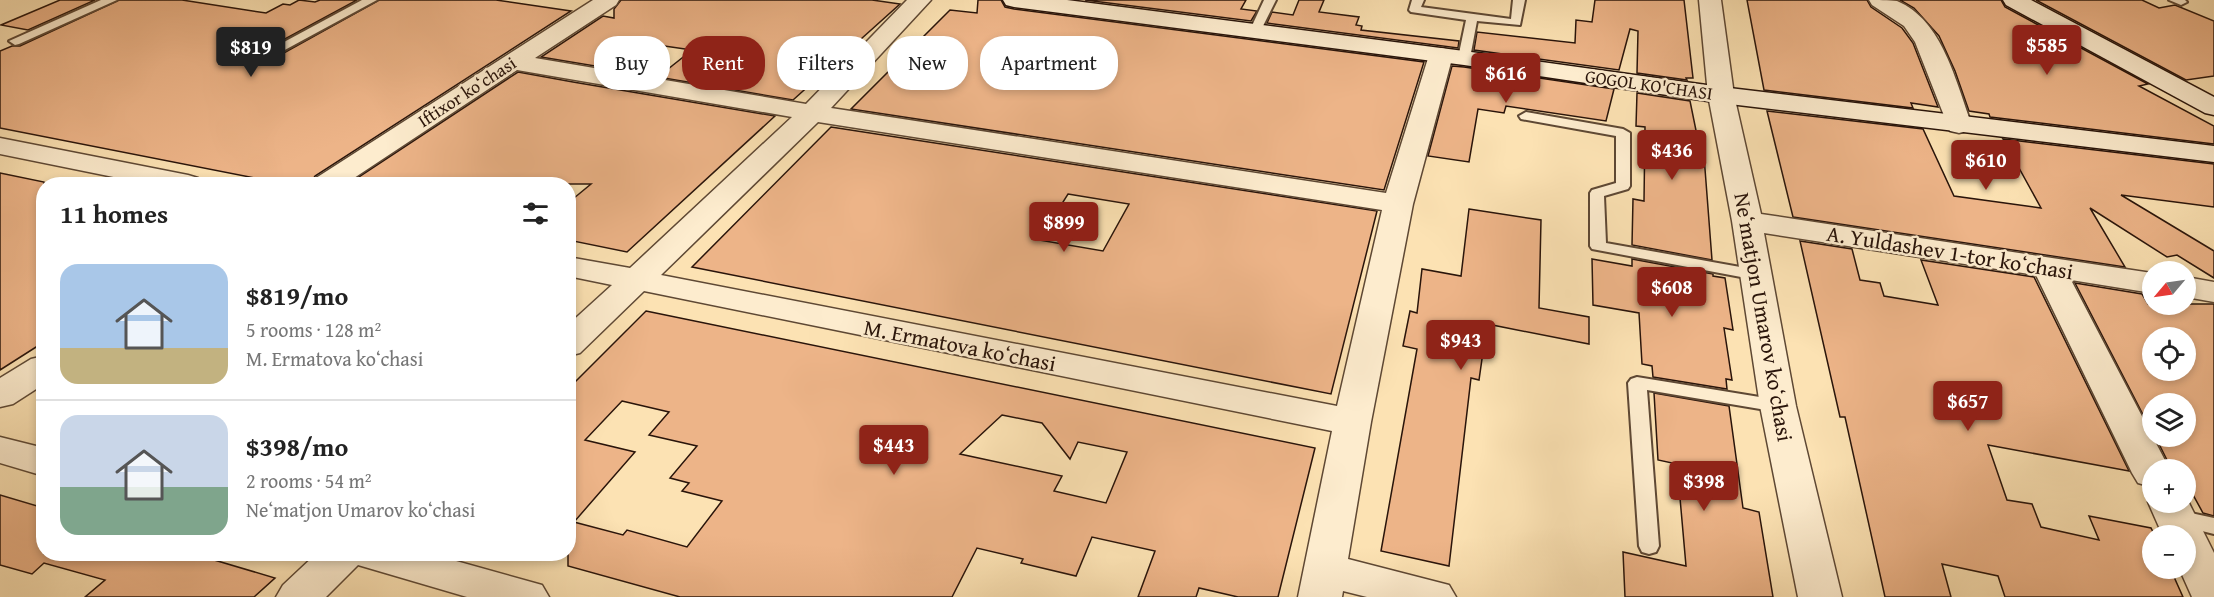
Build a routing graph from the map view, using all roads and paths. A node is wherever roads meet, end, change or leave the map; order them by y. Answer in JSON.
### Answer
{"nodes":[{"id":1,"x":111,"y":0,"type":"edge"},
{"id":2,"x":370,"y":0,"type":"edge"},
{"id":3,"x":608,"y":0,"type":"edge"},
{"id":4,"x":920,"y":0,"type":"edge"},
{"id":5,"x":1014,"y":0,"type":"edge"},
{"id":6,"x":1269,"y":0,"type":"edge"},
{"id":7,"x":1418,"y":0,"type":"edge"},
{"id":8,"x":1519,"y":0,"type":"edge"},
{"id":9,"x":1710,"y":0,"type":"edge"},
{"id":10,"x":1880,"y":0,"type":"edge"},
{"id":11,"x":2014,"y":0,"type":"edge"},
{"id":12,"x":1077,"y":4,"type":"edge"},
{"id":13,"x":1472,"y":17,"type":"junction"},
{"id":14,"x":1256,"y":32,"type":"junction"},
{"id":15,"x":15,"y":41,"type":"dead end"},
{"id":16,"x":277,"y":49,"type":"dead end"},
{"id":17,"x":1452,"y":56,"type":"junction"},
{"id":18,"x":513,"y":62,"type":"junction"},
{"id":19,"x":1721,"y":95,"type":"junction"},
{"id":20,"x":2214,"y":107,"type":"edge"},
{"id":21,"x":813,"y":113,"type":"junction"},
{"id":22,"x":1526,"y":116,"type":"dead end"},
{"id":23,"x":1959,"y":125,"type":"junction"},
{"id":24,"x":0,"y":146,"type":"edge"},
{"id":25,"x":2214,"y":154,"type":"edge"},
{"id":26,"x":153,"y":177,"type":"edge"},
{"id":27,"x":337,"y":177,"type":"edge"},
{"id":28,"x":1398,"y":204,"type":"junction"},
{"id":29,"x":1747,"y":221,"type":"junction"},
{"id":30,"x":2048,"y":267,"type":"junction"},
{"id":31,"x":576,"y":268,"type":"edge"},
{"id":32,"x":1757,"y":275,"type":"junction"},
{"id":33,"x":638,"y":281,"type":"junction"},
{"id":34,"x":2142,"y":281,"type":"edge"},
{"id":35,"x":2196,"y":289,"type":"edge"},
{"id":36,"x":2214,"y":292,"type":"edge"},
{"id":37,"x":576,"y":338,"type":"edge"},
{"id":38,"x":36,"y":372,"type":"edge"},
{"id":39,"x":0,"y":395,"type":"edge"},
{"id":40,"x":1778,"y":406,"type":"junction"},
{"id":41,"x":1352,"y":422,"type":"junction"},
{"id":42,"x":0,"y":450,"type":"edge"},
{"id":43,"x":2145,"y":459,"type":"edge"},
{"id":44,"x":36,"y":460,"type":"edge"},
{"id":45,"x":2178,"y":524,"type":"edge"},
{"id":46,"x":2214,"y":526,"type":"edge"},
{"id":47,"x":1649,"y":546,"type":"dead end"},
{"id":48,"x":336,"y":561,"type":"edge"},
{"id":49,"x":398,"y":561,"type":"edge"},
{"id":50,"x":1323,"y":583,"type":"edge"},
{"id":51,"x":298,"y":597,"type":"edge"},
{"id":52,"x":527,"y":597,"type":"edge"},
{"id":53,"x":1434,"y":597,"type":"edge"},
{"id":54,"x":1820,"y":597,"type":"edge"},
{"id":55,"x":2214,"y":597,"type":"edge"}],
"edges":[{"from":1,"to":15,"type":"lane"},
{"from":2,"to":16,"type":"lane"},
{"from":3,"to":18,"type":"street","name":"Iftixor koʻchasi"},
{"from":4,"to":21,"type":"street"},
{"from":5,"to":12,"type":"street","name":"GOGOL KO'CHASI"},
{"from":6,"to":14,"type":"lane"},
{"from":7,"to":13,"type":"lane"},
{"from":8,"to":13,"type":"lane"},
{"from":9,"to":19,"type":"street","name":"Neʻmatjon Umarov koʻchasi"},
{"from":10,"to":23,"type":"street"},
{"from":11,"to":20,"type":"street"},
{"from":12,"to":14,"type":"street","name":"GOGOL KO'CHASI"},
{"from":13,"to":17,"type":"lane"},
{"from":14,"to":17,"type":"street","name":"GOGOL KO'CHASI"},
{"from":17,"to":19,"type":"street","name":"GOGOL KO'CHASI"},
{"from":17,"to":28,"type":"street"},
{"from":18,"to":21,"type":"street"},
{"from":18,"to":27,"type":"street","name":"Iftixor koʻchasi"},
{"from":19,"to":23,"type":"street","name":"GOGOL KO'CHASI"},
{"from":19,"to":29,"type":"street","name":"Neʻmatjon Umarov koʻchasi"},
{"from":21,"to":28,"type":"street"},
{"from":21,"to":33,"type":"street"},
{"from":22,"to":32,"type":"lane"},
{"from":23,"to":25,"type":"street","name":"GOGOL KO'CHASI"},
{"from":24,"to":26,"type":"street"},
{"from":28,"to":41,"type":"street"},
{"from":29,"to":30,"type":"street","name":"A. Yuldashev 1-tor koʻchasi"},
{"from":29,"to":32,"type":"street","name":"Neʻmatjon Umarov koʻchasi"},
{"from":30,"to":34,"type":"street","name":"A. Yuldashev 1-tor koʻchasi"},
{"from":30,"to":43,"type":"street"},
{"from":31,"to":33,"type":"street","name":"M. Ermatova koʻchasi"},
{"from":32,"to":40,"type":"street","name":"Neʻmatjon Umarov koʻchasi"},
{"from":33,"to":37,"type":"street"},
{"from":33,"to":41,"type":"street","name":"M. Ermatova koʻchasi"},
{"from":35,"to":36,"type":"street"},
{"from":38,"to":39,"type":"street"},
{"from":40,"to":47,"type":"lane"},
{"from":40,"to":54,"type":"street","name":"Neʻmatjon Umarov koʻchasi"},
{"from":41,"to":50,"type":"street"},
{"from":42,"to":44,"type":"street"},
{"from":45,"to":46,"type":"lane"},
{"from":45,"to":55,"type":"street"},
{"from":48,"to":51,"type":"street"},
{"from":49,"to":52,"type":"street"},
{"from":50,"to":53,"type":"street"}]}
